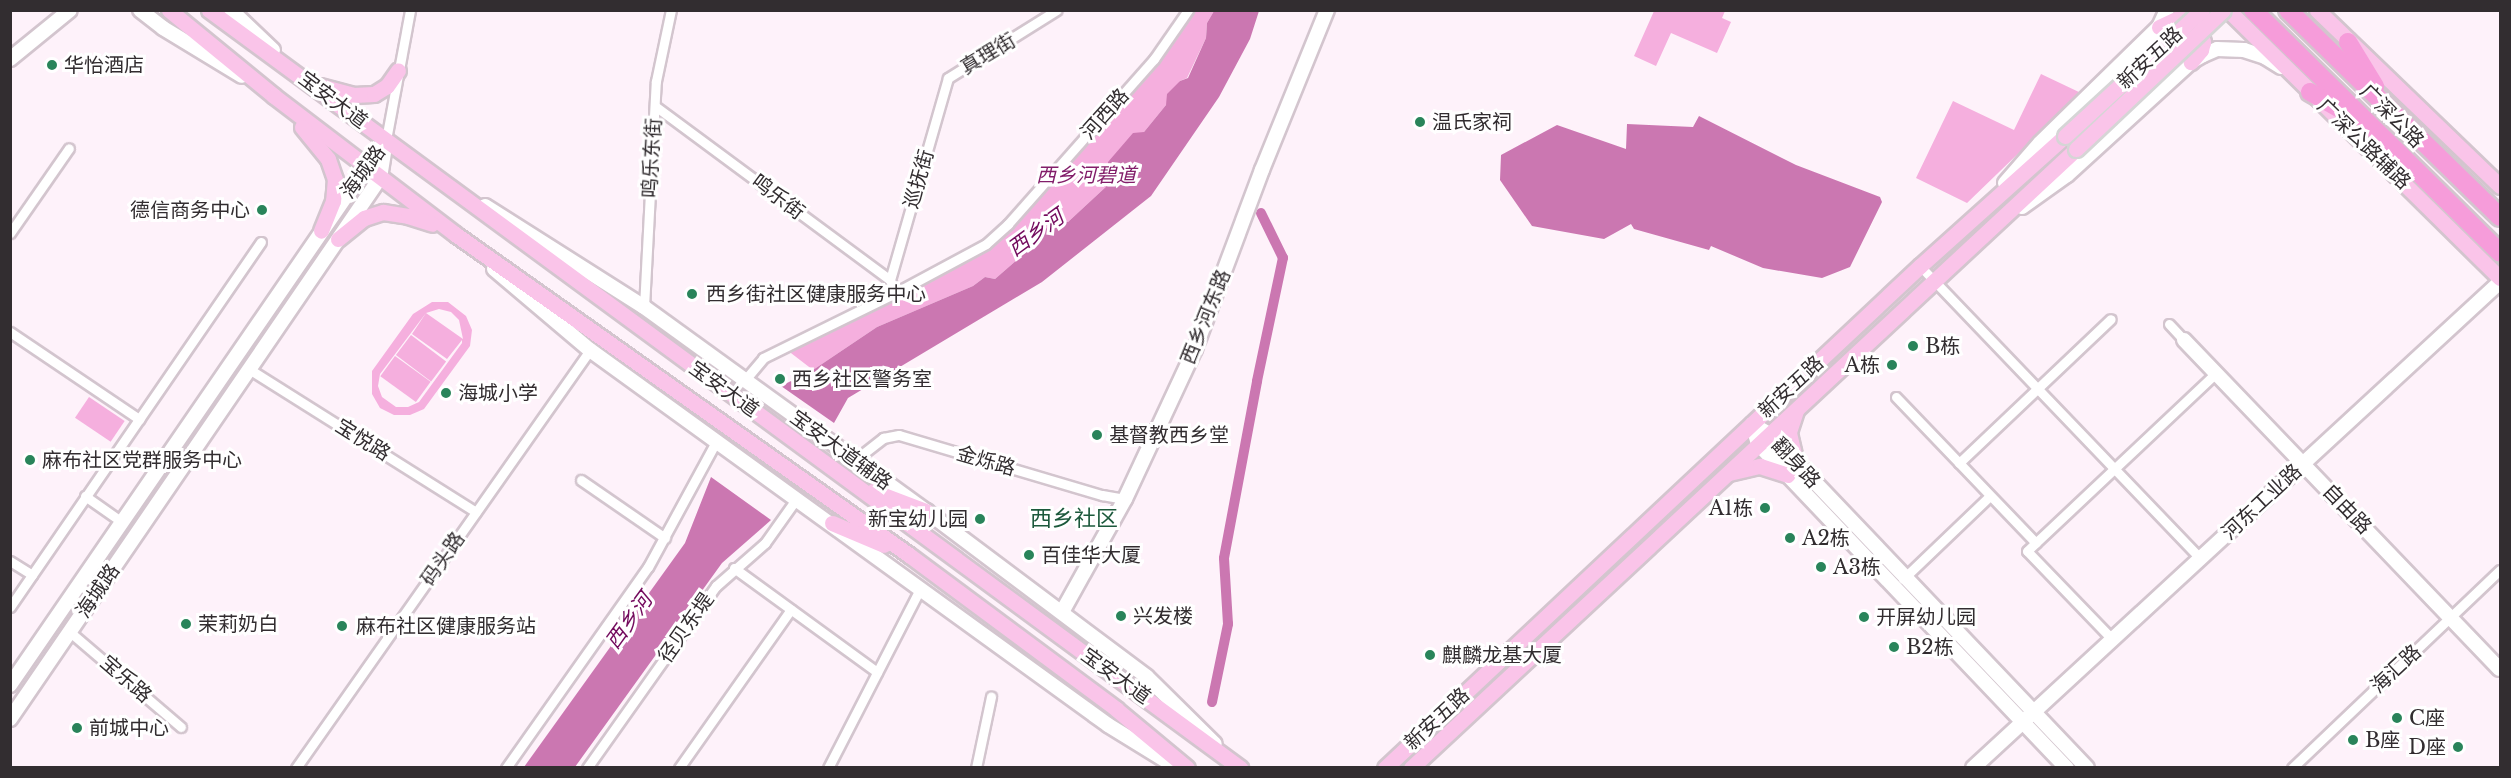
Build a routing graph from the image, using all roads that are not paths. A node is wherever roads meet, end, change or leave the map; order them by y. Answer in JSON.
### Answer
{"nodes":[{"id":1,"x":70,"y":10,"type":"edge"},
{"id":2,"x":140,"y":10,"type":"edge"},
{"id":3,"x":169,"y":10,"type":"edge"},
{"id":4,"x":208,"y":10,"type":"edge"},
{"id":5,"x":231,"y":10,"type":"edge"},
{"id":6,"x":410,"y":10,"type":"edge"},
{"id":7,"x":671,"y":10,"type":"edge"},
{"id":8,"x":1057,"y":10,"type":"edge"},
{"id":9,"x":1188,"y":10,"type":"edge"},
{"id":10,"x":1328,"y":10,"type":"edge"},
{"id":11,"x":2167,"y":10,"type":"edge"},
{"id":12,"x":2202,"y":10,"type":"edge"},
{"id":13,"x":2226,"y":10,"type":"edge"},
{"id":14,"x":2253,"y":10,"type":"edge"},
{"id":15,"x":2288,"y":10,"type":"edge"},
{"id":16,"x":2317,"y":11,"type":"edge"},
{"id":17,"x":2158,"y":27,"type":"junction"},
{"id":18,"x":2348,"y":42,"type":"junction"},
{"id":19,"x":10,"y":59,"type":"edge"},
{"id":20,"x":2192,"y":62,"type":"junction"},
{"id":21,"x":398,"y":70,"type":"junction"},
{"id":22,"x":2292,"y":74,"type":"junction"},
{"id":23,"x":948,"y":78,"type":"joint"},
{"id":24,"x":305,"y":79,"type":"junction"},
{"id":25,"x":2310,"y":92,"type":"junction"},
{"id":26,"x":273,"y":96,"type":"junction"},
{"id":27,"x":655,"y":106,"type":"junction"},
{"id":28,"x":2390,"y":110,"type":"junction"},
{"id":29,"x":2370,"y":126,"type":"junction"},
{"id":30,"x":386,"y":140,"type":"junction"},
{"id":31,"x":69,"y":148,"type":"dead end"},
{"id":32,"x":420,"y":165,"type":"junction"},
{"id":33,"x":365,"y":167,"type":"junction"},
{"id":34,"x":380,"y":178,"type":"junction"},
{"id":35,"x":2500,"y":186,"type":"edge"},
{"id":36,"x":1977,"y":215,"type":"junction"},
{"id":37,"x":2500,"y":217,"type":"edge"},
{"id":38,"x":321,"y":231,"type":"junction"},
{"id":39,"x":1988,"y":231,"type":"junction"},
{"id":40,"x":10,"y":233,"type":"edge"},
{"id":41,"x":455,"y":234,"type":"junction"},
{"id":42,"x":338,"y":239,"type":"junction"},
{"id":43,"x":261,"y":242,"type":"dead end"},
{"id":44,"x":2500,"y":253,"type":"edge"},
{"id":45,"x":1920,"y":266,"type":"junction"},
{"id":46,"x":890,"y":280,"type":"junction"},
{"id":47,"x":2500,"y":280,"type":"edge"},
{"id":48,"x":1934,"y":281,"type":"junction"},
{"id":49,"x":895,"y":293,"type":"junction"},
{"id":50,"x":644,"y":308,"type":"junction"},
{"id":51,"x":2111,"y":319,"type":"dead end"},
{"id":52,"x":2169,"y":324,"type":"dead end"},
{"id":53,"x":10,"y":332,"type":"edge"},
{"id":54,"x":2184,"y":340,"type":"joint"},
{"id":55,"x":590,"y":350,"type":"junction"},
{"id":56,"x":249,"y":369,"type":"junction"},
{"id":57,"x":2216,"y":372,"type":"junction"},
{"id":58,"x":744,"y":381,"type":"junction"},
{"id":59,"x":2038,"y":389,"type":"junction"},
{"id":60,"x":1896,"y":397,"type":"dead end"},
{"id":61,"x":1801,"y":405,"type":"junction"},
{"id":62,"x":139,"y":419,"type":"junction"},
{"id":63,"x":1752,"y":424,"type":"junction"},
{"id":64,"x":1763,"y":439,"type":"junction"},
{"id":65,"x":717,"y":441,"type":"junction"},
{"id":66,"x":855,"y":460,"type":"junction"},
{"id":67,"x":1959,"y":463,"type":"junction"},
{"id":68,"x":2303,"y":464,"type":"junction"},
{"id":69,"x":1792,"y":469,"type":"junction"},
{"id":70,"x":2114,"y":469,"type":"junction"},
{"id":71,"x":1722,"y":478,"type":"junction"},
{"id":72,"x":581,"y":480,"type":"dead end"},
{"id":73,"x":853,"y":483,"type":"junction"},
{"id":74,"x":85,"y":496,"type":"junction"},
{"id":75,"x":1990,"y":496,"type":"junction"},
{"id":76,"x":795,"y":497,"type":"junction"},
{"id":77,"x":1125,"y":499,"type":"junction"},
{"id":78,"x":926,"y":511,"type":"junction"},
{"id":79,"x":476,"y":512,"type":"junction"},
{"id":80,"x":122,"y":522,"type":"junction"},
{"id":81,"x":832,"y":523,"type":"junction"},
{"id":82,"x":665,"y":538,"type":"junction"},
{"id":83,"x":2036,"y":543,"type":"junction"},
{"id":84,"x":909,"y":555,"type":"junction"},
{"id":85,"x":2200,"y":558,"type":"junction"},
{"id":86,"x":10,"y":561,"type":"edge"},
{"id":87,"x":734,"y":568,"type":"junction"},
{"id":88,"x":2500,"y":570,"type":"edge"},
{"id":89,"x":32,"y":575,"type":"junction"},
{"id":90,"x":1900,"y":582,"type":"junction"},
{"id":91,"x":921,"y":587,"type":"junction"},
{"id":92,"x":10,"y":607,"type":"edge"},
{"id":93,"x":791,"y":609,"type":"junction"},
{"id":94,"x":1062,"y":612,"type":"junction"},
{"id":95,"x":2451,"y":617,"type":"junction"},
{"id":96,"x":70,"y":632,"type":"junction"},
{"id":97,"x":2112,"y":639,"type":"junction"},
{"id":98,"x":2500,"y":669,"type":"edge"},
{"id":99,"x":878,"y":672,"type":"junction"},
{"id":100,"x":10,"y":685,"type":"edge"},
{"id":101,"x":991,"y":697,"type":"dead end"},
{"id":102,"x":2028,"y":716,"type":"junction"},
{"id":103,"x":10,"y":719,"type":"edge"},
{"id":104,"x":181,"y":727,"type":"dead end"},
{"id":105,"x":1239,"y":767,"type":"edge"},
{"id":106,"x":296,"y":768,"type":"edge"},
{"id":107,"x":506,"y":768,"type":"edge"},
{"id":108,"x":587,"y":768,"type":"edge"},
{"id":109,"x":679,"y":768,"type":"edge"},
{"id":110,"x":828,"y":768,"type":"edge"},
{"id":111,"x":976,"y":768,"type":"edge"},
{"id":112,"x":1178,"y":768,"type":"edge"},
{"id":113,"x":1187,"y":768,"type":"edge"},
{"id":114,"x":1385,"y":768,"type":"edge"},
{"id":115,"x":1411,"y":768,"type":"edge"},
{"id":116,"x":1973,"y":768,"type":"edge"},
{"id":117,"x":2067,"y":768,"type":"edge"},
{"id":118,"x":2087,"y":768,"type":"edge"},
{"id":119,"x":2292,"y":768,"type":"edge"}],
"edges":[{"from":1,"to":19,"type":"main road"},
{"from":2,"to":26,"type":"main road"},
{"from":3,"to":26,"type":"main road","name":"宝安大道"},
{"from":4,"to":24,"type":"main road","name":"宝安大道"},
{"from":5,"to":24,"type":"main road"},
{"from":6,"to":21,"type":"street"},
{"from":7,"to":27,"type":"street","name":"鸣乐东街"},
{"from":8,"to":23,"type":"street","name":"真理街"},
{"from":9,"to":49,"type":"street","name":"河西路"},
{"from":10,"to":77,"type":"main road","name":"西乡河东路"},
{"from":11,"to":17,"type":"main road"},
{"from":12,"to":36,"type":"main road","name":"新安五路","bridge":true},
{"from":13,"to":22,"type":"main road","name":"广深公路辅路"},
{"from":13,"to":39,"type":"main road","name":"新安五路","bridge":true},
{"from":14,"to":29,"type":"highway","name":"广深公路"},
{"from":15,"to":28,"type":"highway","name":"广深公路"},
{"from":16,"to":18,"type":"main road"},
{"from":17,"to":20,"type":"main road"},
{"from":17,"to":36,"type":"main road"},
{"from":18,"to":28,"type":"highway"},
{"from":18,"to":35,"type":"main road"},
{"from":20,"to":22,"type":"main road"},
{"from":20,"to":39,"type":"main road"},
{"from":21,"to":24,"type":"main road"},
{"from":21,"to":30,"type":"street"},
{"from":22,"to":25,"type":"main road","name":"广深公路辅路"},
{"from":23,"to":46,"type":"street","name":"巡抚街"},
{"from":24,"to":30,"type":"main road","name":"宝安大道"},
{"from":25,"to":29,"type":"highway"},
{"from":25,"to":47,"type":"main road","name":"广深公路辅路"},
{"from":26,"to":33,"type":"main road","name":"宝安大道"},
{"from":26,"to":38,"type":"main road"},
{"from":27,"to":46,"type":"street","name":"鸣乐街"},
{"from":27,"to":50,"type":"street","name":"鸣乐东街"},
{"from":28,"to":37,"type":"highway","name":"广深公路"},
{"from":29,"to":44,"type":"highway","name":"广深公路"},
{"from":30,"to":32,"type":"main road","name":"宝安大道"},
{"from":30,"to":33,"type":"main road","name":"海城路"},
{"from":30,"to":34,"type":"main road","name":"海城路"},
{"from":31,"to":40,"type":"street"},
{"from":32,"to":50,"type":"main road","name":"宝安大道辅路"},
{"from":32,"to":73,"type":"main road","name":"宝安大道"},
{"from":33,"to":34,"type":"main road","name":"宝安大道"},
{"from":33,"to":38,"type":"main road","name":"海城路"},
{"from":34,"to":41,"type":"main road","name":"宝安大道"},
{"from":34,"to":42,"type":"main road","name":"海城路"},
{"from":36,"to":45,"type":"main road","name":"新安五路"},
{"from":38,"to":80,"type":"main road","name":"海城路"},
{"from":39,"to":48,"type":"main road","name":"新安五路"},
{"from":41,"to":42,"type":"main road"},
{"from":41,"to":55,"type":"main road"},
{"from":41,"to":84,"type":"main road","name":"宝安大道"},
{"from":42,"to":56,"type":"main road","name":"海城路"},
{"from":43,"to":62,"type":"street"},
{"from":45,"to":48,"type":"street"},
{"from":45,"to":63,"type":"main road","name":"新安五路"},
{"from":46,"to":49,"type":"street"},
{"from":47,"to":68,"type":"main road","name":"河东工业路"},
{"from":48,"to":59,"type":"street"},
{"from":48,"to":61,"type":"main road","name":"新安五路"},
{"from":49,"to":58,"type":"street","name":"河西路"},
{"from":50,"to":58,"type":"main road","name":"宝安大道辅路"},
{"from":51,"to":59,"type":"street"},
{"from":52,"to":54,"type":"street","name":"自由路"},
{"from":53,"to":62,"type":"street"},
{"from":54,"to":57,"type":"main road","name":"自由路"},
{"from":55,"to":65,"type":"main road"},
{"from":55,"to":79,"type":"street","name":"码头路"},
{"from":56,"to":79,"type":"street","name":"宝悦路"},
{"from":56,"to":96,"type":"main road","name":"海城路"},
{"from":57,"to":68,"type":"main road","name":"自由路"},
{"from":57,"to":70,"type":"street"},
{"from":58,"to":66,"type":"main road","name":"宝安大道辅路"},
{"from":59,"to":67,"type":"street"},
{"from":59,"to":70,"type":"street"},
{"from":60,"to":67,"type":"street"},
{"from":61,"to":64,"type":"main road","name":"新安五路"},
{"from":61,"to":69,"type":"main road"},
{"from":62,"to":74,"type":"street"},
{"from":63,"to":64,"type":"main road","name":"翻身路"},
{"from":63,"to":114,"type":"main road","name":"新安五路"},
{"from":64,"to":69,"type":"main road","name":"翻身路"},
{"from":64,"to":71,"type":"main road","name":"新安五路"},
{"from":65,"to":76,"type":"main road"},
{"from":65,"to":82,"type":"street"},
{"from":66,"to":77,"type":"street","name":"金烁路"},
{"from":66,"to":78,"type":"main road","name":"宝安大道辅路"},
{"from":67,"to":75,"type":"street"},
{"from":68,"to":85,"type":"main road","name":"河东工业路"},
{"from":68,"to":95,"type":"main road","name":"自由路"},
{"from":69,"to":71,"type":"main road"},
{"from":69,"to":90,"type":"main road","name":"翻身路"},
{"from":70,"to":83,"type":"street"},
{"from":70,"to":85,"type":"street"},
{"from":71,"to":115,"type":"main road","name":"新安五路"},
{"from":72,"to":82,"type":"street"},
{"from":73,"to":78,"type":"main road"},
{"from":73,"to":105,"type":"main road","name":"宝安大道"},
{"from":74,"to":80,"type":"street"},
{"from":74,"to":89,"type":"street"},
{"from":75,"to":83,"type":"street"},
{"from":75,"to":90,"type":"street"},
{"from":76,"to":81,"type":"main road"},
{"from":76,"to":87,"type":"street","name":"径贝东堤"},
{"from":77,"to":94,"type":"main road","name":"西乡河东路"},
{"from":78,"to":94,"type":"main road","name":"宝安大道辅路"},
{"from":79,"to":106,"type":"street","name":"码头路"},
{"from":80,"to":100,"type":"main road","name":"海城路"},
{"from":81,"to":84,"type":"main road"},
{"from":81,"to":91,"type":"main road"},
{"from":82,"to":107,"type":"street"},
{"from":83,"to":97,"type":"street"},
{"from":84,"to":113,"type":"main road","name":"宝安大道"},
{"from":85,"to":97,"type":"main road","name":"河东工业路"},
{"from":86,"to":89,"type":"street"},
{"from":87,"to":93,"type":"street"},
{"from":87,"to":108,"type":"street","name":"径贝东堤"},
{"from":88,"to":95,"type":"street","name":"海汇路"},
{"from":89,"to":92,"type":"street"},
{"from":90,"to":102,"type":"main road","name":"翻身路"},
{"from":91,"to":99,"type":"street"},
{"from":91,"to":112,"type":"main road"},
{"from":93,"to":99,"type":"street"},
{"from":93,"to":109,"type":"street"},
{"from":94,"to":105,"type":"main road","name":"宝安大道辅路"},
{"from":95,"to":98,"type":"main road","name":"自由路"},
{"from":95,"to":119,"type":"street","name":"海汇路"},
{"from":96,"to":103,"type":"main road","name":"海城路"},
{"from":96,"to":104,"type":"street","name":"宝乐路"},
{"from":97,"to":102,"type":"main road","name":"河东工业路"},
{"from":99,"to":110,"type":"street"},
{"from":101,"to":111,"type":"street"},
{"from":102,"to":116,"type":"main road","name":"河东工业路"},
{"from":102,"to":117,"type":"main road","name":"翻身路"},
{"from":102,"to":118,"type":"main road","name":"翻身路"}]}
